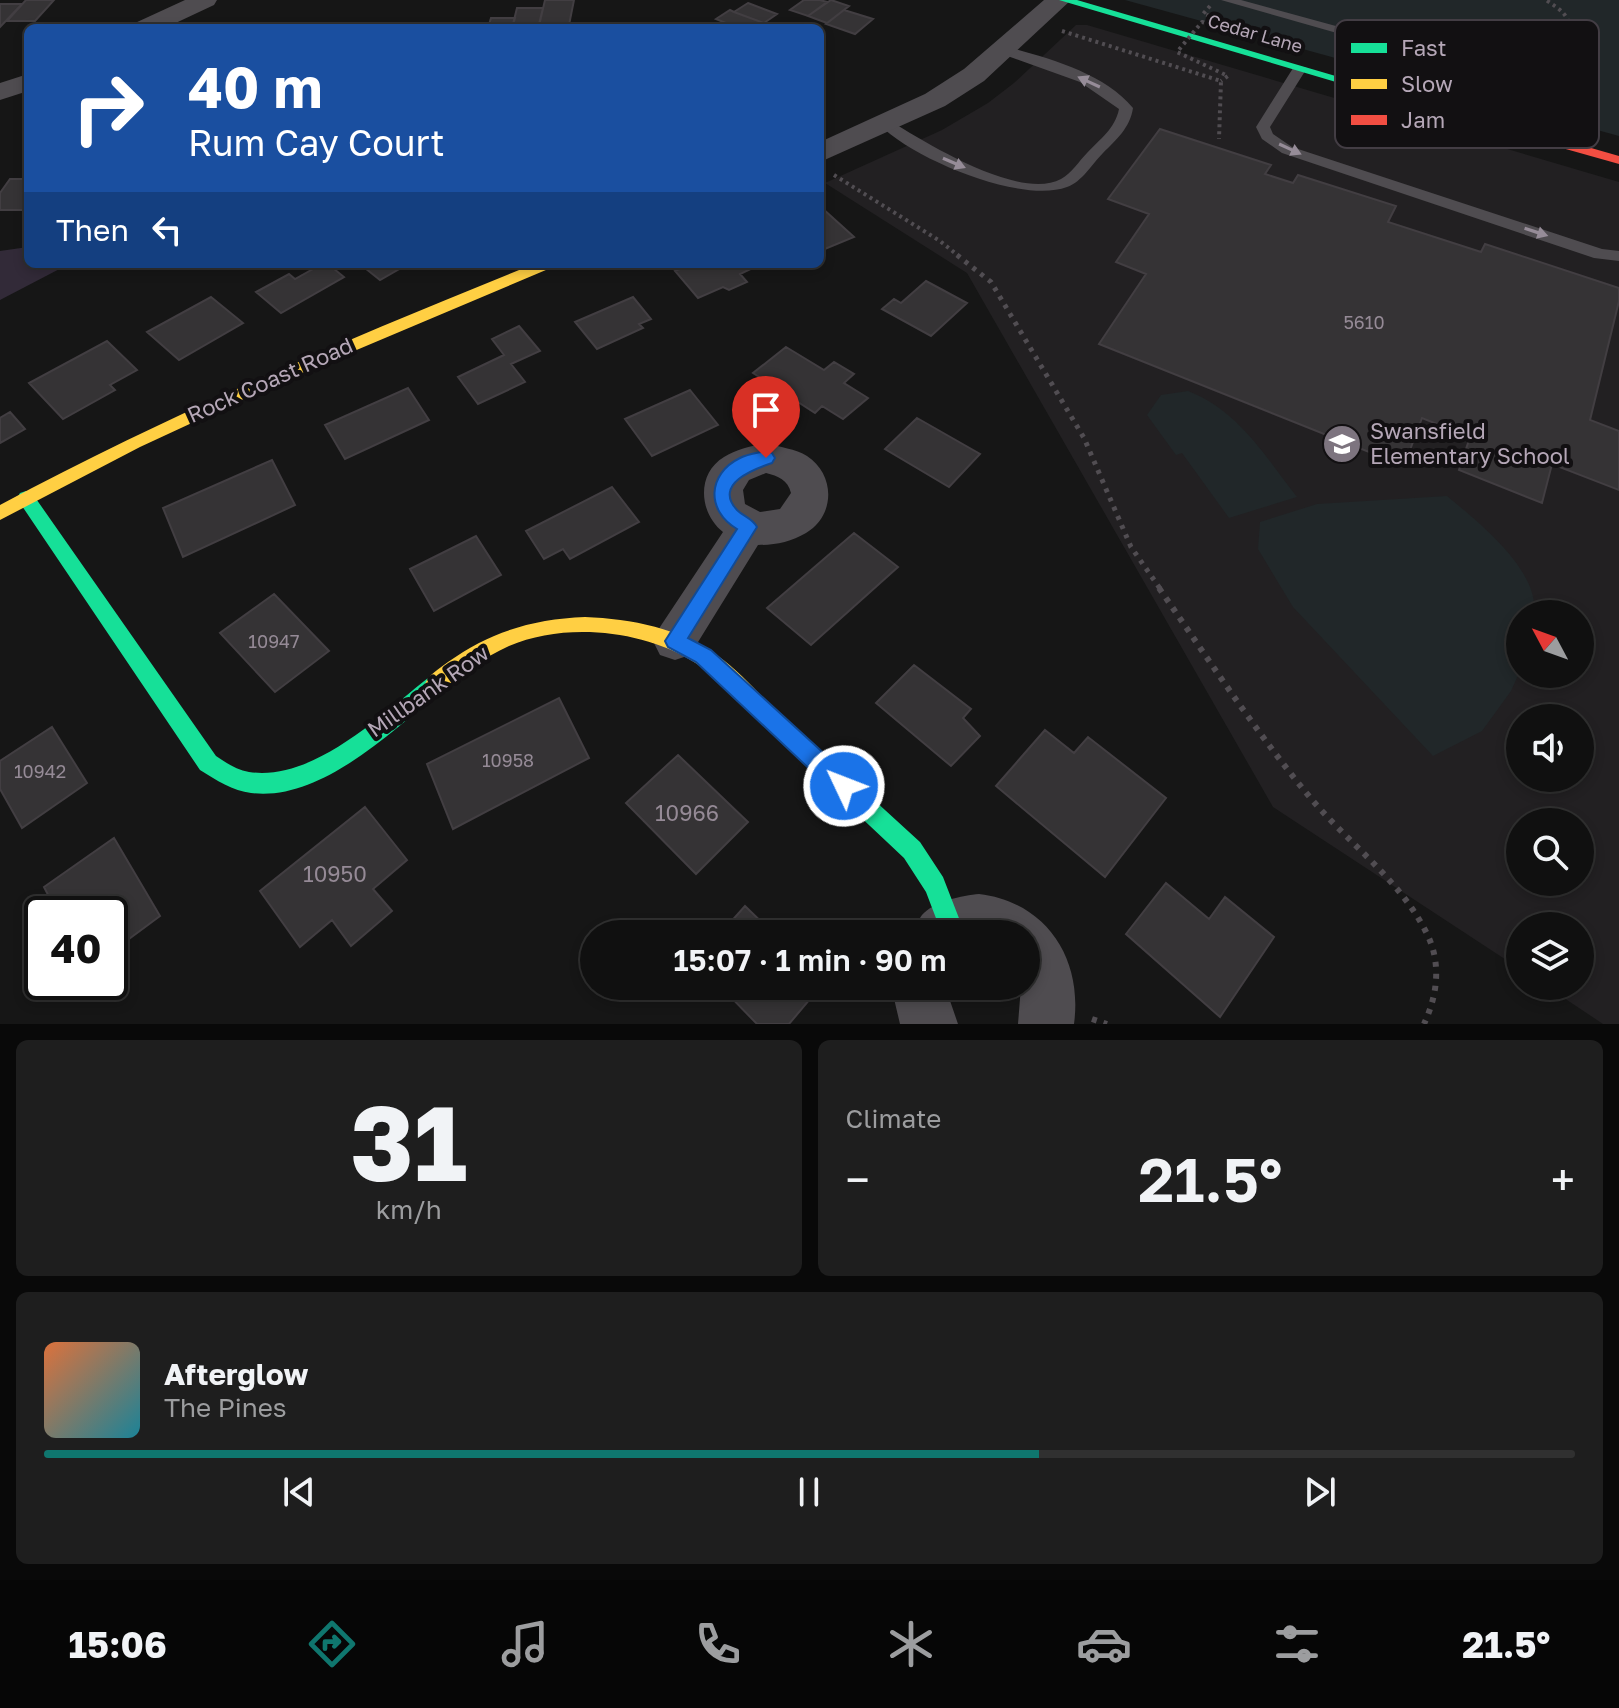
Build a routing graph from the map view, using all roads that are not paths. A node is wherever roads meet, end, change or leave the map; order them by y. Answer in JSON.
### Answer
{"nodes":[{"id":1,"x":205,"y":0,"type":"edge"},
{"id":2,"x":1062,"y":0,"type":"edge"},
{"id":3,"x":1227,"y":0,"type":"edge"},
{"id":4,"x":153,"y":24,"type":"edge"},
{"id":5,"x":1335,"y":29,"type":"edge"},
{"id":6,"x":1004,"y":50,"type":"junction"},
{"id":7,"x":1300,"y":68,"type":"junction"},
{"id":8,"x":1335,"y":78,"type":"edge"},
{"id":9,"x":24,"y":83,"type":"edge"},
{"id":10,"x":0,"y":92,"type":"edge"},
{"id":11,"x":887,"y":125,"type":"junction"},
{"id":12,"x":1577,"y":148,"type":"edge"},
{"id":13,"x":1619,"y":160,"type":"edge"},
{"id":14,"x":827,"y":164,"type":"edge"},
{"id":15,"x":1619,"y":256,"type":"edge"},
{"id":16,"x":538,"y":268,"type":"edge"},
{"id":17,"x":26,"y":498,"type":"junction"},
{"id":18,"x":0,"y":514,"type":"edge"},
{"id":19,"x":748,"y":527,"type":"dead end"},
{"id":20,"x":675,"y":641,"type":"junction"},
{"id":21,"x":943,"y":920,"type":"edge"},
{"id":22,"x":1040,"y":959,"type":"edge"},
{"id":23,"x":921,"y":1000,"type":"edge"},
{"id":24,"x":930,"y":1024,"type":"edge"},
{"id":25,"x":1046,"y":1024,"type":"edge"}],
"edges":[{"from":1,"to":4,"type":"street"},
{"from":2,"to":6,"type":"street"},
{"from":2,"to":7,"type":"street","name":"Cedar Lane"},
{"from":3,"to":5,"type":"lane"},
{"from":6,"to":11,"type":"street"},
{"from":11,"to":6,"type":"lane","one_way":true},
{"from":7,"to":8,"type":"street","name":"Cedar Lane"},
{"from":7,"to":15,"type":"lane","one_way":true},
{"from":9,"to":10,"type":"street"},
{"from":11,"to":14,"type":"street"},
{"from":12,"to":13,"type":"street","name":"Cedar Lane"},
{"from":16,"to":17,"type":"street","name":"Rock Coast Road"},
{"from":17,"to":18,"type":"street","name":"Rock Coast Road"},
{"from":17,"to":20,"type":"street","name":"Millbank Row"},
{"from":19,"to":20,"type":"street"},
{"from":20,"to":21,"type":"street","name":"Millbank Row"},
{"from":22,"to":25,"type":"street"},
{"from":23,"to":24,"type":"street"}]}
